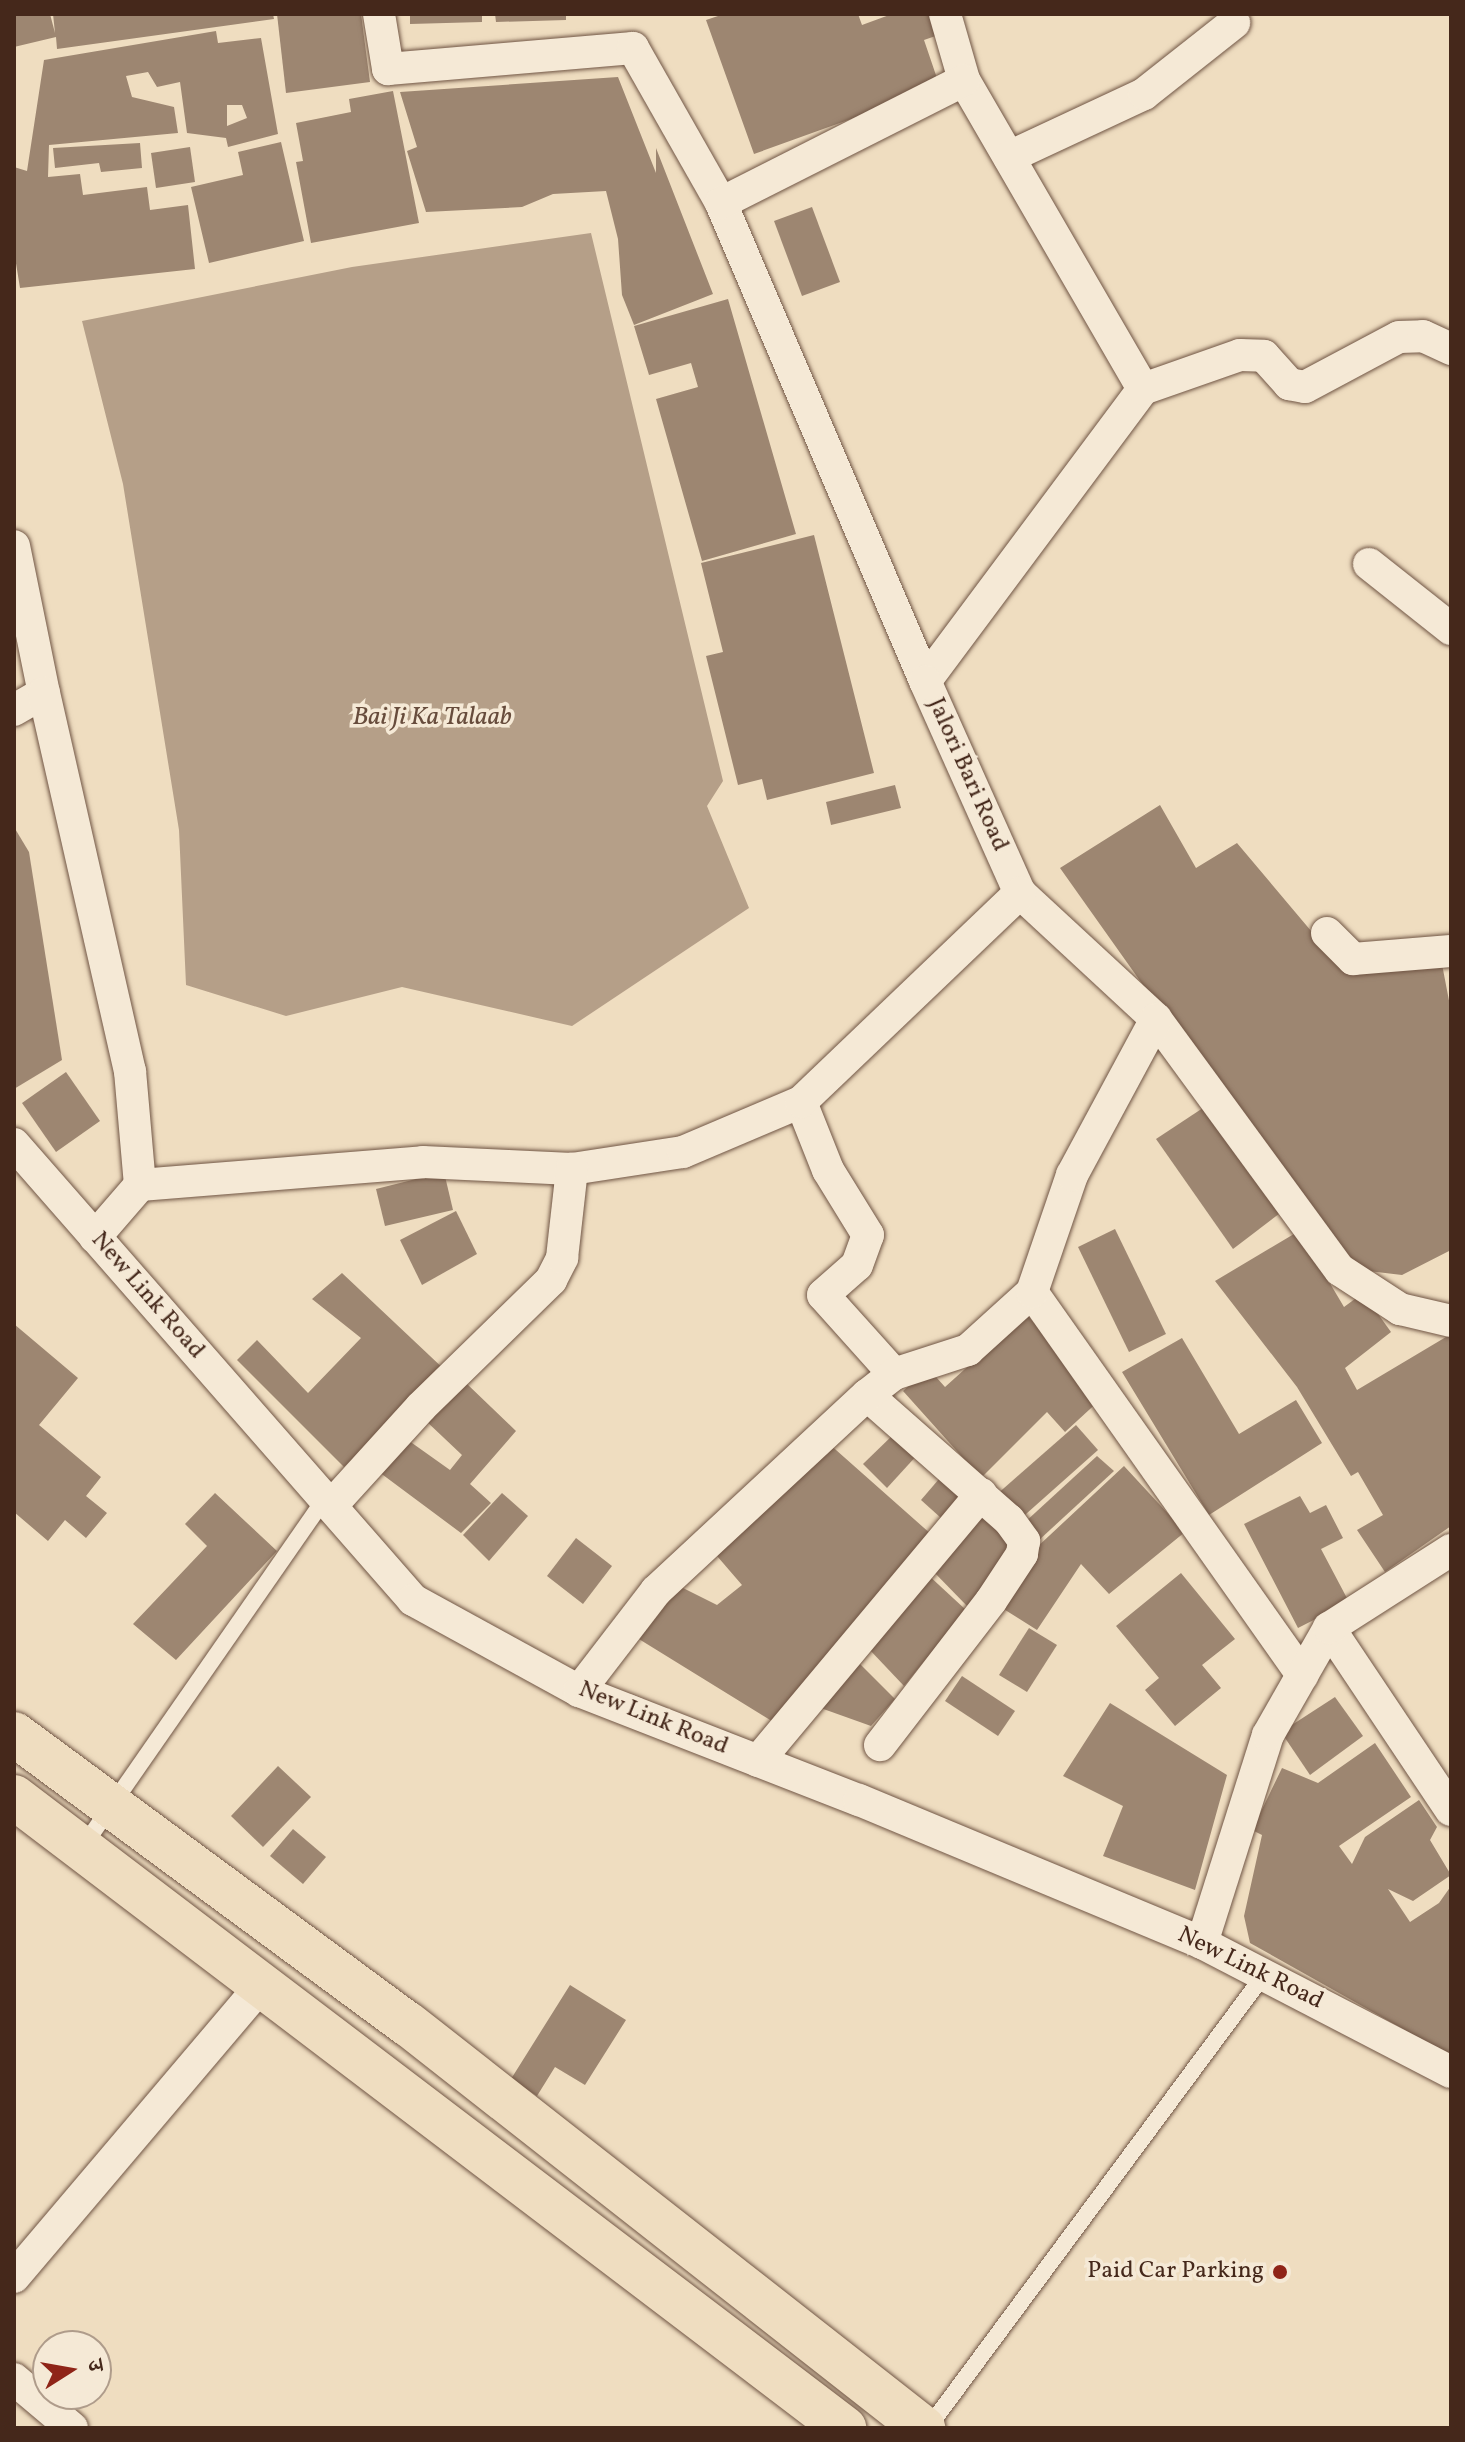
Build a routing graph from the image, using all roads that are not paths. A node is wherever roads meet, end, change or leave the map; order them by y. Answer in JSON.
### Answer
{"nodes":[{"id":1,"x":379,"y":14,"type":"edge"},
{"id":2,"x":945,"y":14,"type":"edge"},
{"id":3,"x":1234,"y":23,"type":"dead end"},
{"id":4,"x":964,"y":80,"type":"junction"},
{"id":5,"x":1009,"y":157,"type":"junction"},
{"id":6,"x":721,"y":203,"type":"junction"},
{"id":7,"x":1451,"y":349,"type":"edge"},
{"id":8,"x":1143,"y":389,"type":"junction"},
{"id":9,"x":14,"y":546,"type":"edge"},
{"id":10,"x":1369,"y":564,"type":"dead end"},
{"id":11,"x":1451,"y":629,"type":"edge"},
{"id":12,"x":925,"y":681,"type":"junction"},
{"id":13,"x":44,"y":693,"type":"junction"},
{"id":14,"x":14,"y":710,"type":"edge"},
{"id":15,"x":1020,"y":893,"type":"junction"},
{"id":16,"x":1327,"y":933,"type":"dead end"},
{"id":17,"x":1451,"y":951,"type":"edge"},
{"id":18,"x":1156,"y":1019,"type":"junction"},
{"id":19,"x":801,"y":1102,"type":"junction"},
{"id":20,"x":14,"y":1144,"type":"edge"},
{"id":21,"x":572,"y":1169,"type":"junction"},
{"id":22,"x":140,"y":1185,"type":"junction"},
{"id":23,"x":95,"y":1237,"type":"junction"},
{"id":24,"x":1032,"y":1292,"type":"junction"},
{"id":25,"x":1451,"y":1321,"type":"edge"},
{"id":26,"x":894,"y":1374,"type":"junction"},
{"id":27,"x":867,"y":1395,"type":"junction"},
{"id":28,"x":981,"y":1494,"type":"junction"},
{"id":29,"x":328,"y":1502,"type":"junction"},
{"id":30,"x":1451,"y":1550,"type":"edge"},
{"id":31,"x":1329,"y":1628,"type":"junction"},
{"id":32,"x":1302,"y":1675,"type":"junction"},
{"id":33,"x":579,"y":1691,"type":"junction"},
{"id":34,"x":14,"y":1734,"type":"edge"},
{"id":35,"x":880,"y":1745,"type":"dead end"},
{"id":36,"x":758,"y":1761,"type":"junction"},
{"id":37,"x":14,"y":1797,"type":"edge"},
{"id":38,"x":110,"y":1803,"type":"junction"},
{"id":39,"x":1451,"y":1810,"type":"edge"},
{"id":40,"x":82,"y":1848,"type":"junction"},
{"id":41,"x":1202,"y":1943,"type":"junction"},
{"id":42,"x":1266,"y":1972,"type":"junction"},
{"id":43,"x":261,"y":1986,"type":"junction"},
{"id":44,"x":1451,"y":2072,"type":"edge"},
{"id":45,"x":14,"y":2277,"type":"edge"},
{"id":46,"x":14,"y":2379,"type":"edge"},
{"id":47,"x":72,"y":2428,"type":"edge"},
{"id":48,"x":844,"y":2428,"type":"edge"},
{"id":49,"x":925,"y":2428,"type":"edge"}],
"edges":[{"from":1,"to":6,"type":"street"},
{"from":2,"to":4,"type":"street"},
{"from":3,"to":5,"type":"street"},
{"from":4,"to":5,"type":"street"},
{"from":4,"to":6,"type":"street"},
{"from":5,"to":8,"type":"street"},
{"from":6,"to":12,"type":"street"},
{"from":7,"to":8,"type":"street"},
{"from":8,"to":12,"type":"street","name":"Jalori Bari Road"},
{"from":9,"to":13,"type":"street"},
{"from":10,"to":11,"type":"street"},
{"from":12,"to":15,"type":"street","name":"Jalori Bari Road"},
{"from":13,"to":14,"type":"street"},
{"from":13,"to":22,"type":"street"},
{"from":15,"to":18,"type":"street","name":"Jalori Bari Road"},
{"from":15,"to":19,"type":"street"},
{"from":16,"to":17,"type":"street"},
{"from":18,"to":24,"type":"street"},
{"from":18,"to":25,"type":"street","name":"Jalori Bari Road"},
{"from":19,"to":21,"type":"street"},
{"from":19,"to":26,"type":"street"},
{"from":20,"to":23,"type":"street","name":"New Link Road"},
{"from":21,"to":22,"type":"street"},
{"from":21,"to":29,"type":"street"},
{"from":22,"to":23,"type":"street"},
{"from":23,"to":29,"type":"street","name":"New Link Road"},
{"from":24,"to":26,"type":"street"},
{"from":24,"to":32,"type":"street"},
{"from":26,"to":27,"type":"street"},
{"from":27,"to":28,"type":"street"},
{"from":27,"to":33,"type":"street"},
{"from":28,"to":35,"type":"street"},
{"from":28,"to":36,"type":"street"},
{"from":29,"to":33,"type":"street","name":"New Link Road"},
{"from":29,"to":38,"type":"lane"},
{"from":30,"to":31,"type":"street"},
{"from":31,"to":32,"type":"street"},
{"from":31,"to":39,"type":"street"},
{"from":32,"to":41,"type":"street"},
{"from":33,"to":36,"type":"street","name":"New Link Road"},
{"from":34,"to":38,"type":"main road"},
{"from":36,"to":41,"type":"street","name":"New Link Road"},
{"from":37,"to":40,"type":"main road"},
{"from":38,"to":40,"type":"lane"},
{"from":38,"to":49,"type":"main road"},
{"from":40,"to":43,"type":"main road"},
{"from":41,"to":42,"type":"street","name":"New Link Road"},
{"from":42,"to":44,"type":"street","name":"New Link Road"},
{"from":42,"to":49,"type":"lane"},
{"from":43,"to":45,"type":"street"},
{"from":43,"to":48,"type":"main road"},
{"from":46,"to":47,"type":"street"}]}
